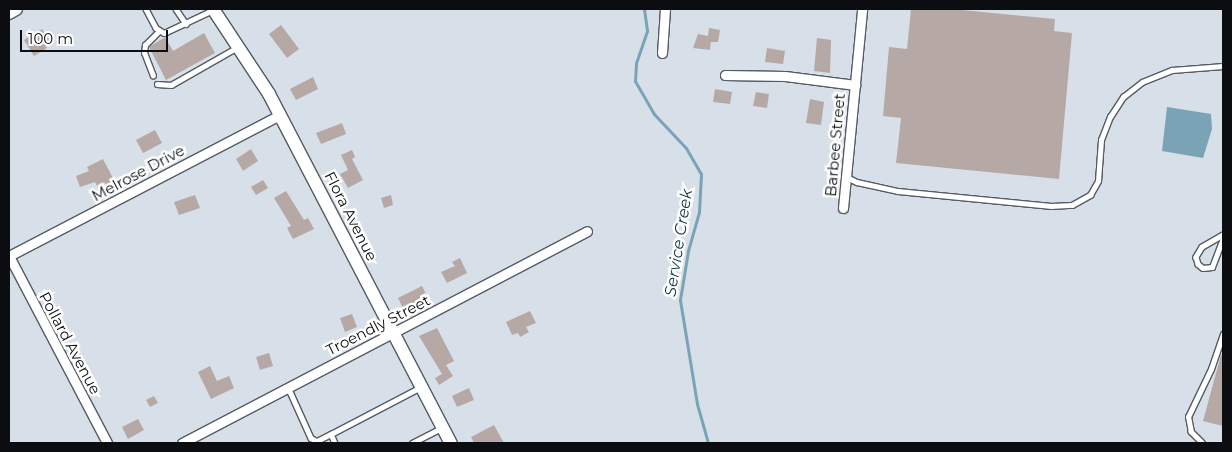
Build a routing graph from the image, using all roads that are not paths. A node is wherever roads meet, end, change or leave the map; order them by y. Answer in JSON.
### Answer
{"nodes":[{"id":1,"x":16,"y":9,"type":"edge"},
{"id":2,"x":146,"y":9,"type":"edge"},
{"id":3,"x":176,"y":9,"type":"edge"},
{"id":4,"x":214,"y":9,"type":"edge"},
{"id":5,"x":665,"y":9,"type":"edge"},
{"id":6,"x":862,"y":9,"type":"edge"},
{"id":7,"x":9,"y":13,"type":"edge"},
{"id":8,"x":186,"y":24,"type":"junction"},
{"id":9,"x":159,"y":31,"type":"junction"},
{"id":10,"x":239,"y":46,"type":"junction"},
{"id":11,"x":662,"y":53,"type":"dead end"},
{"id":12,"x":1223,"y":66,"type":"edge"},
{"id":13,"x":153,"y":76,"type":"dead end"},
{"id":14,"x":726,"y":76,"type":"dead end"},
{"id":15,"x":157,"y":84,"type":"dead end"},
{"id":16,"x":855,"y":85,"type":"junction"},
{"id":17,"x":280,"y":115,"type":"junction"},
{"id":18,"x":846,"y":176,"type":"junction"},
{"id":19,"x":843,"y":208,"type":"dead end"},
{"id":20,"x":587,"y":231,"type":"dead end"},
{"id":21,"x":1223,"y":237,"type":"edge"},
{"id":22,"x":9,"y":256,"type":"edge"},
{"id":23,"x":393,"y":333,"type":"junction"},
{"id":24,"x":1223,"y":334,"type":"edge"},
{"id":25,"x":288,"y":387,"type":"junction"},
{"id":26,"x":421,"y":387,"type":"junction"},
{"id":27,"x":442,"y":428,"type":"junction"},
{"id":28,"x":331,"y":434,"type":"junction"},
{"id":29,"x":107,"y":443,"type":"edge"},
{"id":30,"x":182,"y":443,"type":"edge"},
{"id":31,"x":335,"y":443,"type":"edge"},
{"id":32,"x":412,"y":443,"type":"edge"},
{"id":33,"x":450,"y":443,"type":"edge"},
{"id":34,"x":1202,"y":443,"type":"edge"}],
"edges":[{"from":1,"to":7,"type":"street"},
{"from":2,"to":9,"type":"lane"},
{"from":3,"to":8,"type":"lane"},
{"from":4,"to":8,"type":"lane"},
{"from":4,"to":10,"type":"street","name":"Flora Avenue"},
{"from":5,"to":11,"type":"street"},
{"from":6,"to":16,"type":"street","name":"Barbee Street"},
{"from":8,"to":9,"type":"lane"},
{"from":9,"to":13,"type":"lane"},
{"from":10,"to":15,"type":"lane"},
{"from":10,"to":17,"type":"street","name":"Flora Avenue"},
{"from":12,"to":18,"type":"lane"},
{"from":14,"to":16,"type":"street","name":"Barbee Street"},
{"from":16,"to":18,"type":"street","name":"Barbee Street"},
{"from":17,"to":22,"type":"street","name":"Melrose Drive"},
{"from":17,"to":23,"type":"street","name":"Flora Avenue"},
{"from":18,"to":19,"type":"street","name":"Barbee Street"},
{"from":20,"to":23,"type":"street","name":"Troendly Street"},
{"from":21,"to":21,"type":"lane"},
{"from":22,"to":29,"type":"street","name":"Pollard Avenue"},
{"from":23,"to":25,"type":"street","name":"Troendly Street"},
{"from":23,"to":26,"type":"street","name":"Flora Avenue"},
{"from":24,"to":34,"type":"lane"},
{"from":25,"to":28,"type":"lane"},
{"from":25,"to":30,"type":"street","name":"Troendly Street"},
{"from":26,"to":27,"type":"street","name":"Flora Avenue"},
{"from":26,"to":28,"type":"lane"},
{"from":27,"to":32,"type":"lane"},
{"from":27,"to":33,"type":"street","name":"Flora Avenue"},
{"from":28,"to":31,"type":"lane"}]}
